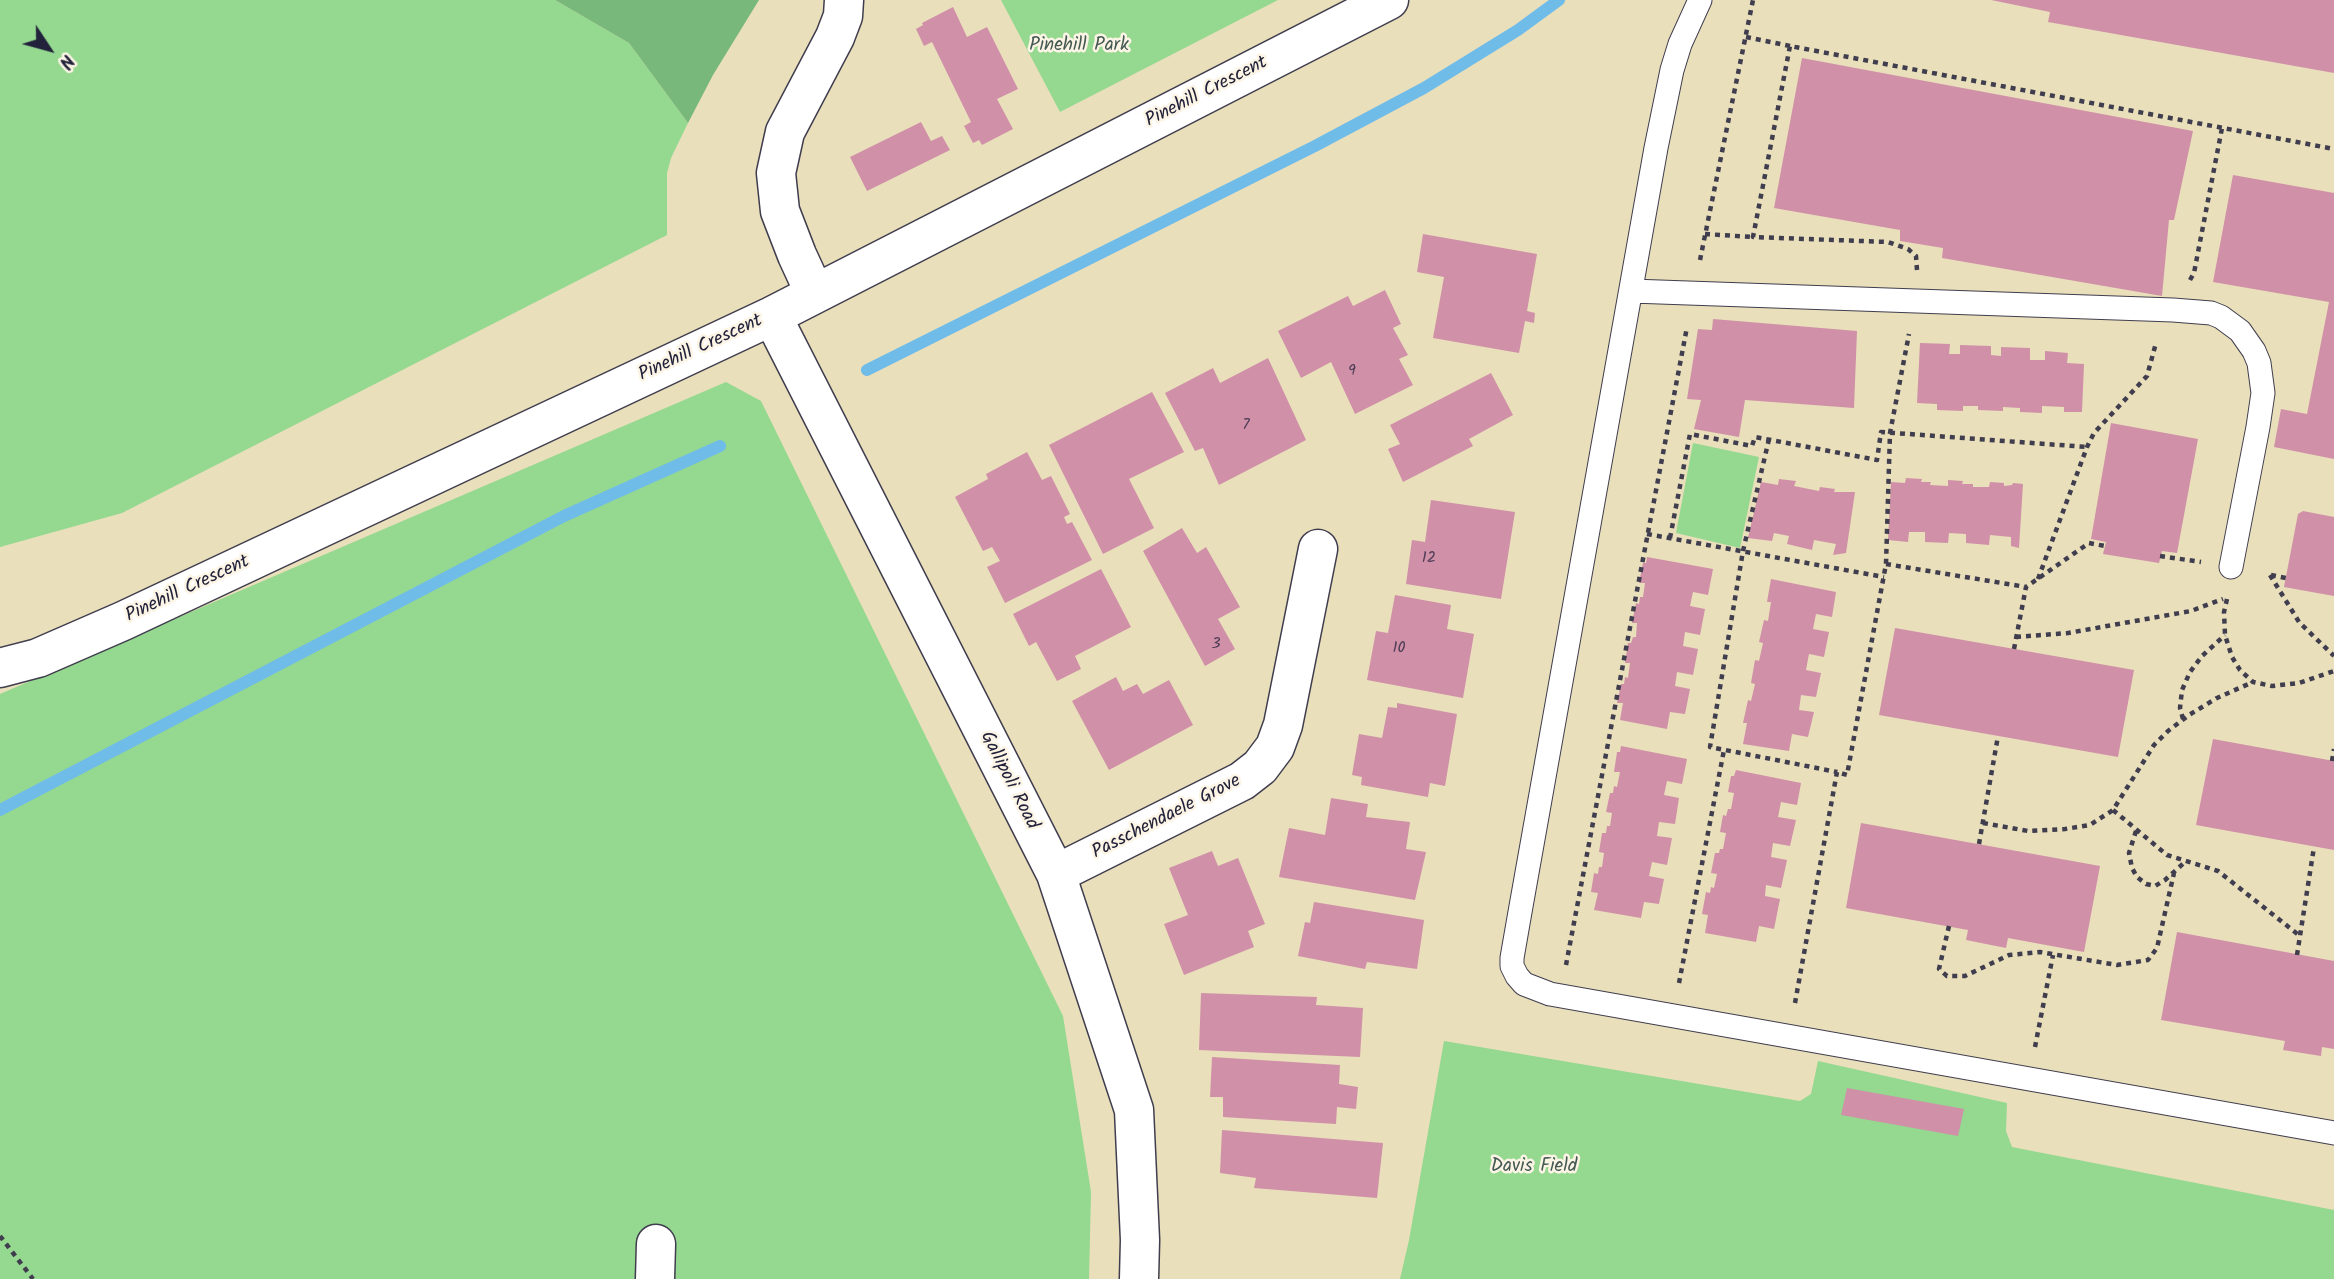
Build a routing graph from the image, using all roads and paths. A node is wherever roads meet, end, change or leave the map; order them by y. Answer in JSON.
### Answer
{"nodes":[{"id":1,"x":844,"y":0,"type":"edge"},
{"id":2,"x":1388,"y":0,"type":"edge"},
{"id":3,"x":1700,"y":0,"type":"edge"},
{"id":4,"x":1753,"y":0,"type":"edge"},
{"id":5,"x":1746,"y":37,"type":"junction"},
{"id":6,"x":1790,"y":46,"type":"junction"},
{"id":7,"x":2222,"y":128,"type":"junction"},
{"id":8,"x":2334,"y":149,"type":"edge"},
{"id":9,"x":1705,"y":234,"type":"junction"},
{"id":10,"x":1753,"y":237,"type":"junction"},
{"id":11,"x":1917,"y":271,"type":"junction"},
{"id":12,"x":1930,"y":272,"type":"dead end"},
{"id":13,"x":1631,"y":291,"type":"junction"},
{"id":14,"x":1694,"y":293,"type":"junction"},
{"id":15,"x":815,"y":294,"type":"junction"},
{"id":16,"x":1914,"y":301,"type":"junction"},
{"id":17,"x":2173,"y":310,"type":"junction"},
{"id":18,"x":772,"y":316,"type":"junction"},
{"id":19,"x":1890,"y":433,"type":"junction"},
{"id":20,"x":1769,"y":439,"type":"junction"},
{"id":21,"x":2087,"y":447,"type":"junction"},
{"id":22,"x":1647,"y":534,"type":"junction"},
{"id":23,"x":1670,"y":538,"type":"junction"},
{"id":24,"x":2105,"y":546,"type":"dead end"},
{"id":25,"x":1318,"y":549,"type":"dead end"},
{"id":26,"x":1743,"y":551,"type":"junction"},
{"id":27,"x":2160,"y":556,"type":"dead end"},
{"id":28,"x":1886,"y":564,"type":"junction"},
{"id":29,"x":2231,"y":567,"type":"junction"},
{"id":30,"x":2270,"y":575,"type":"dead end"},
{"id":31,"x":1884,"y":578,"type":"junction"},
{"id":32,"x":2038,"y":579,"type":"junction"},
{"id":33,"x":2025,"y":587,"type":"junction"},
{"id":34,"x":2228,"y":598,"type":"junction"},
{"id":35,"x":2225,"y":635,"type":"junction"},
{"id":36,"x":2016,"y":637,"type":"junction"},
{"id":37,"x":2014,"y":649,"type":"dead end"},
{"id":38,"x":2334,"y":656,"type":"edge"},
{"id":39,"x":0,"y":668,"type":"edge"},
{"id":40,"x":2334,"y":671,"type":"edge"},
{"id":41,"x":2253,"y":682,"type":"junction"},
{"id":42,"x":2183,"y":719,"type":"junction"},
{"id":43,"x":1998,"y":736,"type":"dead end"},
{"id":44,"x":2334,"y":749,"type":"edge"},
{"id":45,"x":1724,"y":750,"type":"junction"},
{"id":46,"x":2332,"y":761,"type":"dead end"},
{"id":47,"x":1837,"y":772,"type":"junction"},
{"id":48,"x":2113,"y":810,"type":"junction"},
{"id":49,"x":1983,"y":823,"type":"junction"},
{"id":50,"x":2136,"y":831,"type":"junction"},
{"id":51,"x":1979,"y":844,"type":"dead end"},
{"id":52,"x":2314,"y":847,"type":"dead end"},
{"id":53,"x":2186,"y":861,"type":"junction"},
{"id":54,"x":2174,"y":873,"type":"junction"},
{"id":55,"x":1056,"y":874,"type":"junction"},
{"id":56,"x":1949,"y":926,"type":"dead end"},
{"id":57,"x":2300,"y":936,"type":"junction"},
{"id":58,"x":2053,"y":955,"type":"junction"},
{"id":59,"x":2297,"y":955,"type":"dead end"},
{"id":60,"x":1564,"y":971,"type":"dead end"},
{"id":61,"x":1677,"y":990,"type":"dead end"},
{"id":62,"x":1794,"y":1011,"type":"dead end"},
{"id":63,"x":2033,"y":1053,"type":"dead end"},
{"id":64,"x":2334,"y":1133,"type":"edge"},
{"id":65,"x":0,"y":1236,"type":"edge"},
{"id":66,"x":33,"y":1279,"type":"edge"},
{"id":67,"x":1139,"y":1279,"type":"edge"}],
"edges":[{"from":1,"to":15,"type":"street"},
{"from":2,"to":15,"type":"street","name":"Pinehill Crescent"},
{"from":3,"to":13,"type":"lane"},
{"from":4,"to":5,"type":"path"},
{"from":5,"to":6,"type":"path"},
{"from":5,"to":9,"type":"path"},
{"from":6,"to":7,"type":"path"},
{"from":6,"to":10,"type":"path"},
{"from":7,"to":8,"type":"path"},
{"from":7,"to":17,"type":"path"},
{"from":9,"to":10,"type":"path"},
{"from":9,"to":14,"type":"path"},
{"from":10,"to":11,"type":"path"},
{"from":11,"to":12,"type":"path"},
{"from":11,"to":16,"type":"path"},
{"from":13,"to":14,"type":"lane"},
{"from":13,"to":64,"type":"lane"},
{"from":14,"to":16,"type":"lane"},
{"from":14,"to":22,"type":"path"},
{"from":15,"to":18,"type":"street","name":"Pinehill Crescent"},
{"from":16,"to":17,"type":"lane"},
{"from":16,"to":19,"type":"path"},
{"from":17,"to":21,"type":"path"},
{"from":17,"to":29,"type":"lane"},
{"from":18,"to":39,"type":"street","name":"Pinehill Crescent"},
{"from":18,"to":55,"type":"street","name":"Gallipoli Road"},
{"from":19,"to":20,"type":"path"},
{"from":19,"to":21,"type":"path"},
{"from":19,"to":28,"type":"path"},
{"from":20,"to":23,"type":"path"},
{"from":20,"to":26,"type":"path"},
{"from":21,"to":32,"type":"path"},
{"from":22,"to":23,"type":"path"},
{"from":22,"to":60,"type":"path"},
{"from":23,"to":26,"type":"path"},
{"from":24,"to":32,"type":"path"},
{"from":25,"to":55,"type":"street","name":"Passchendaele Grove"},
{"from":26,"to":31,"type":"path"},
{"from":26,"to":45,"type":"path"},
{"from":27,"to":29,"type":"path"},
{"from":28,"to":31,"type":"path"},
{"from":28,"to":33,"type":"path"},
{"from":29,"to":34,"type":"path"},
{"from":30,"to":38,"type":"path"},
{"from":31,"to":47,"type":"path"},
{"from":32,"to":33,"type":"path"},
{"from":33,"to":36,"type":"path"},
{"from":34,"to":35,"type":"path"},
{"from":34,"to":36,"type":"path"},
{"from":35,"to":41,"type":"path"},
{"from":35,"to":42,"type":"path"},
{"from":36,"to":37,"type":"path"},
{"from":40,"to":41,"type":"path"},
{"from":41,"to":42,"type":"path"},
{"from":42,"to":48,"type":"path"},
{"from":43,"to":49,"type":"path"},
{"from":44,"to":46,"type":"path"},
{"from":45,"to":47,"type":"path"},
{"from":45,"to":61,"type":"path"},
{"from":47,"to":62,"type":"path"},
{"from":48,"to":49,"type":"path"},
{"from":48,"to":50,"type":"path"},
{"from":49,"to":51,"type":"path"},
{"from":50,"to":53,"type":"path"},
{"from":50,"to":54,"type":"path"},
{"from":52,"to":57,"type":"path"},
{"from":53,"to":54,"type":"path"},
{"from":53,"to":57,"type":"path"},
{"from":54,"to":58,"type":"path"},
{"from":55,"to":67,"type":"street","name":"Gallipoli Road"},
{"from":56,"to":58,"type":"path"},
{"from":57,"to":59,"type":"path"},
{"from":58,"to":63,"type":"path"},
{"from":65,"to":66,"type":"path"}]}
